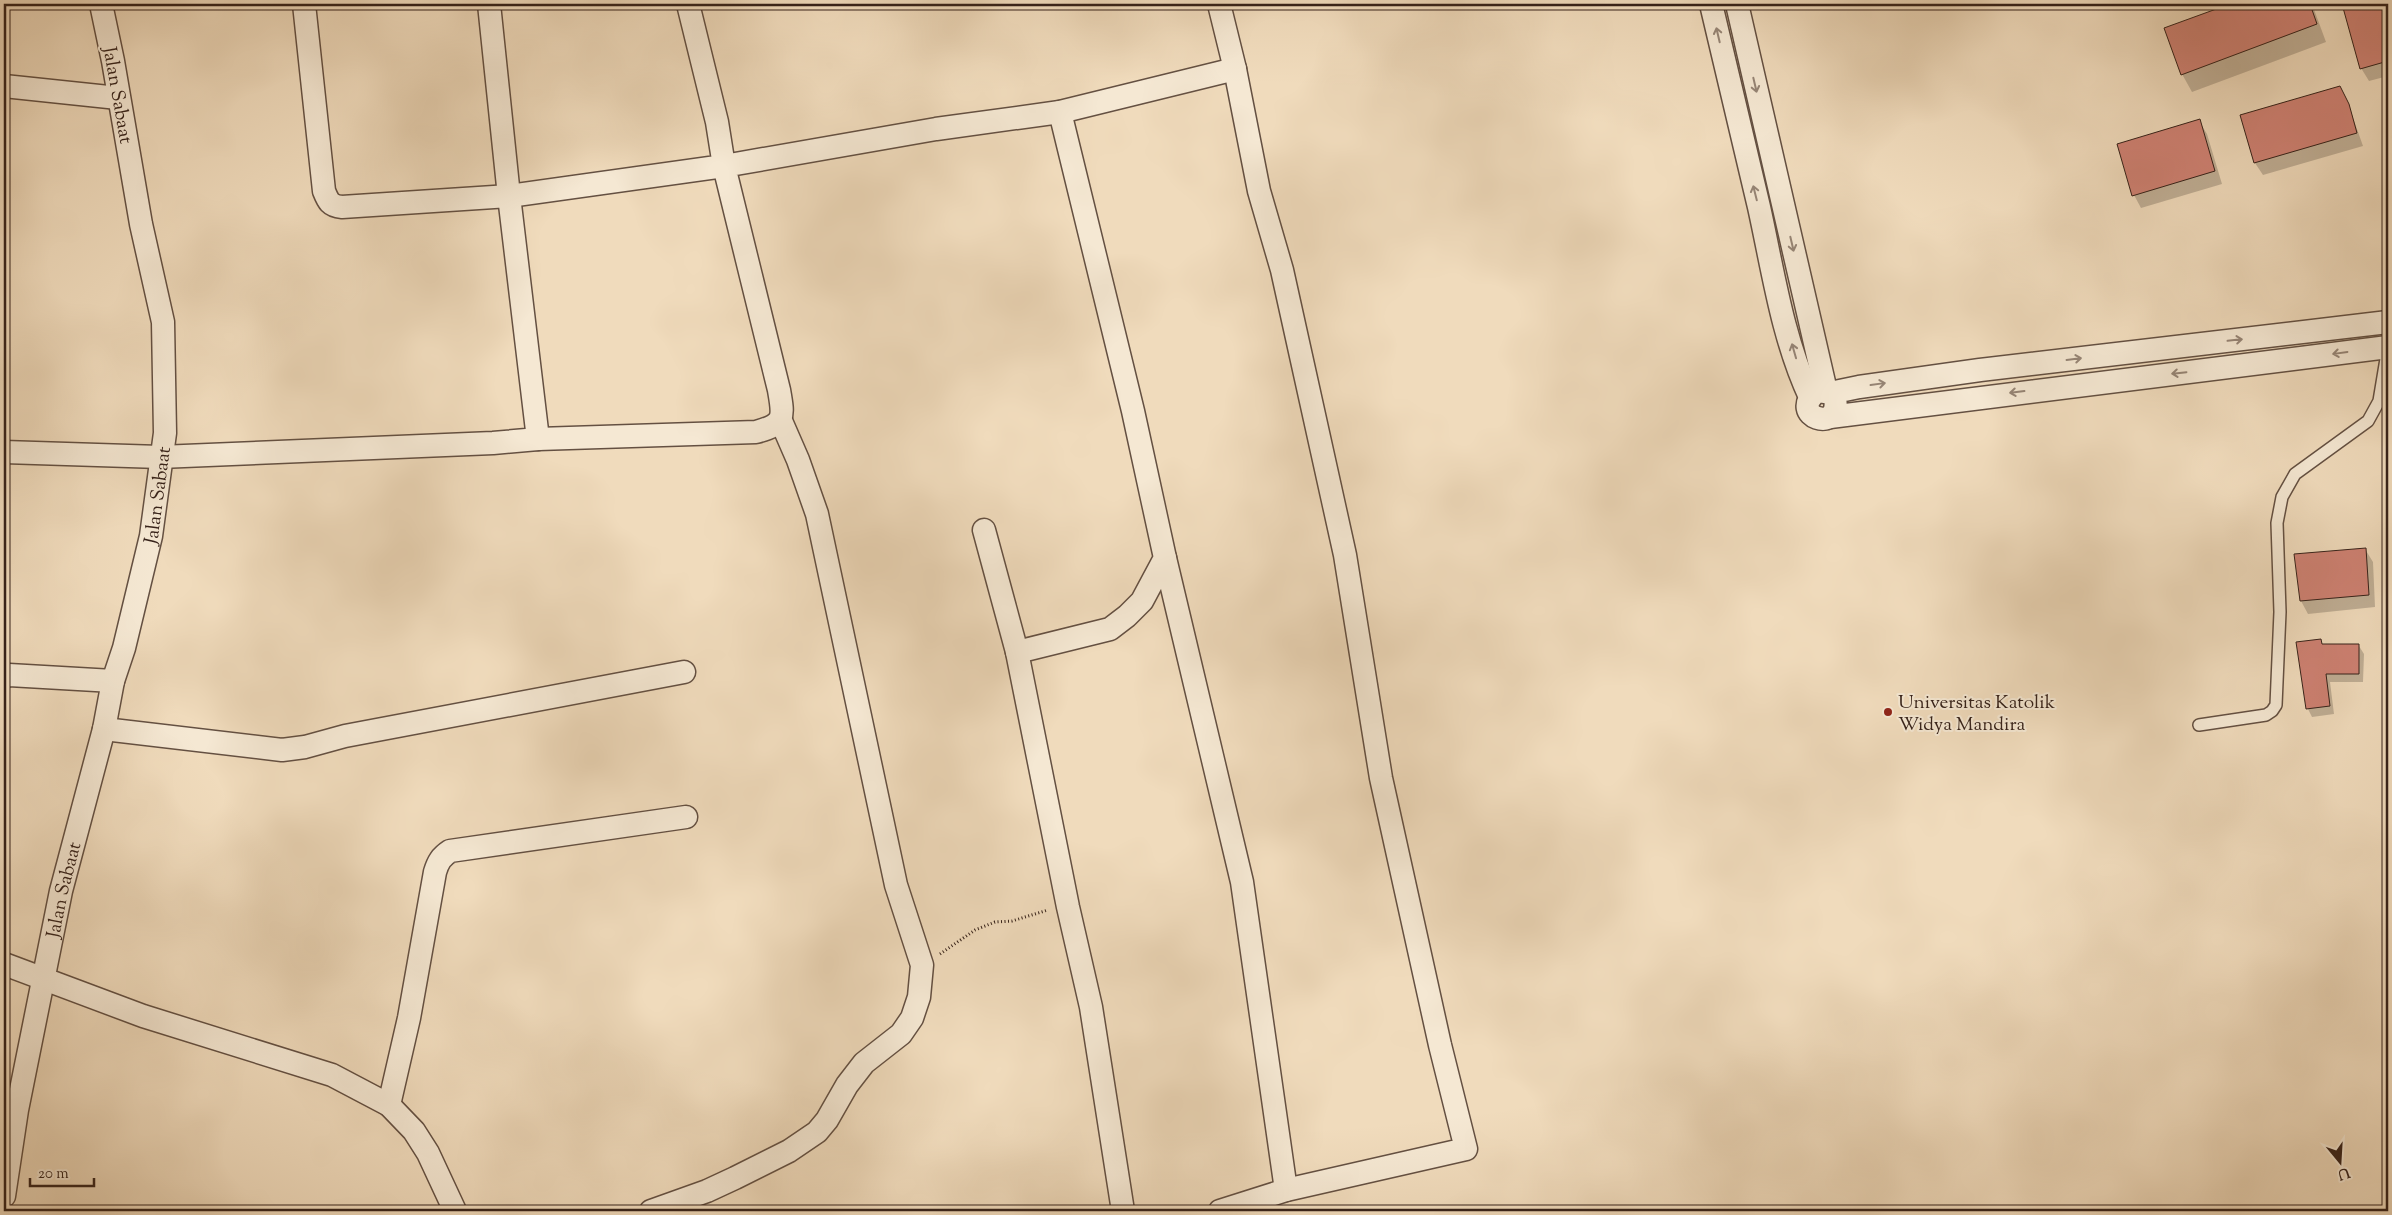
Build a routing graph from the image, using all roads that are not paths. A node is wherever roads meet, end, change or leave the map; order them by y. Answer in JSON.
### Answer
{"nodes":[{"id":1,"x":101,"y":4,"type":"edge"},
{"id":2,"x":304,"y":4,"type":"edge"},
{"id":3,"x":489,"y":4,"type":"edge"},
{"id":4,"x":688,"y":4,"type":"edge"},
{"id":5,"x":1219,"y":4,"type":"edge"},
{"id":6,"x":1711,"y":4,"type":"edge"},
{"id":7,"x":1737,"y":4,"type":"edge"},
{"id":8,"x":1235,"y":69,"type":"junction"},
{"id":9,"x":4,"y":86,"type":"edge"},
{"id":10,"x":118,"y":98,"type":"junction"},
{"id":11,"x":1060,"y":112,"type":"junction"},
{"id":12,"x":724,"y":166,"type":"junction"},
{"id":13,"x":509,"y":196,"type":"junction"},
{"id":14,"x":2388,"y":322,"type":"edge"},
{"id":15,"x":2267,"y":337,"type":"junction"},
{"id":16,"x":2388,"y":347,"type":"edge"},
{"id":17,"x":2268,"y":363,"type":"junction"},
{"id":18,"x":1822,"y":393,"type":"junction"},
{"id":19,"x":781,"y":421,"type":"junction"},
{"id":20,"x":538,"y":439,"type":"junction"},
{"id":21,"x":4,"y":452,"type":"edge"},
{"id":22,"x":160,"y":457,"type":"junction"},
{"id":23,"x":984,"y":530,"type":"dead end"},
{"id":24,"x":1165,"y":558,"type":"junction"},
{"id":25,"x":1017,"y":652,"type":"junction"},
{"id":26,"x":684,"y":672,"type":"dead end"},
{"id":27,"x":4,"y":677,"type":"edge"},
{"id":28,"x":113,"y":682,"type":"junction"},
{"id":29,"x":2199,"y":725,"type":"dead end"},
{"id":30,"x":104,"y":729,"type":"junction"},
{"id":31,"x":686,"y":817,"type":"dead end"},
{"id":32,"x":4,"y":964,"type":"edge"},
{"id":33,"x":42,"y":980,"type":"junction"},
{"id":34,"x":389,"y":1105,"type":"junction"},
{"id":35,"x":1286,"y":1190,"type":"junction"},
{"id":36,"x":4,"y":1196,"type":"edge"},
{"id":37,"x":455,"y":1211,"type":"edge"},
{"id":38,"x":651,"y":1211,"type":"edge"},
{"id":39,"x":1123,"y":1211,"type":"edge"},
{"id":40,"x":1220,"y":1211,"type":"edge"}],
"edges":[{"from":1,"to":10,"type":"street","name":"Jalan Sabaat"},
{"from":2,"to":13,"type":"street"},
{"from":3,"to":13,"type":"street"},
{"from":4,"to":12,"type":"street"},
{"from":5,"to":8,"type":"street"},
{"from":18,"to":6,"type":"street","one_way":true},
{"from":7,"to":18,"type":"street","one_way":true},
{"from":8,"to":11,"type":"street"},
{"from":8,"to":35,"type":"street"},
{"from":9,"to":10,"type":"street"},
{"from":10,"to":22,"type":"street","name":"Jalan Sabaat"},
{"from":11,"to":12,"type":"street"},
{"from":11,"to":24,"type":"street"},
{"from":12,"to":13,"type":"street"},
{"from":12,"to":19,"type":"street"},
{"from":13,"to":20,"type":"street"},
{"from":14,"to":15,"type":"street"},
{"from":15,"to":17,"type":"street"},
{"from":18,"to":15,"type":"street","one_way":true},
{"from":16,"to":17,"type":"street","one_way":true},
{"from":16,"to":29,"type":"lane"},
{"from":17,"to":18,"type":"street","one_way":true},
{"from":19,"to":20,"type":"street"},
{"from":19,"to":38,"type":"street"},
{"from":20,"to":22,"type":"street"},
{"from":21,"to":22,"type":"street"},
{"from":22,"to":28,"type":"street","name":"Jalan Sabaat"},
{"from":23,"to":25,"type":"street"},
{"from":24,"to":25,"type":"street"},
{"from":24,"to":35,"type":"street"},
{"from":25,"to":39,"type":"street"},
{"from":26,"to":30,"type":"street"},
{"from":27,"to":28,"type":"street"},
{"from":28,"to":30,"type":"street","name":"Jalan Sabaat"},
{"from":30,"to":33,"type":"street","name":"Jalan Sabaat"},
{"from":31,"to":34,"type":"street"},
{"from":32,"to":33,"type":"street"},
{"from":33,"to":34,"type":"street"},
{"from":33,"to":36,"type":"street","name":"Jalan Sabaat"},
{"from":34,"to":37,"type":"street"},
{"from":35,"to":40,"type":"street"}]}
